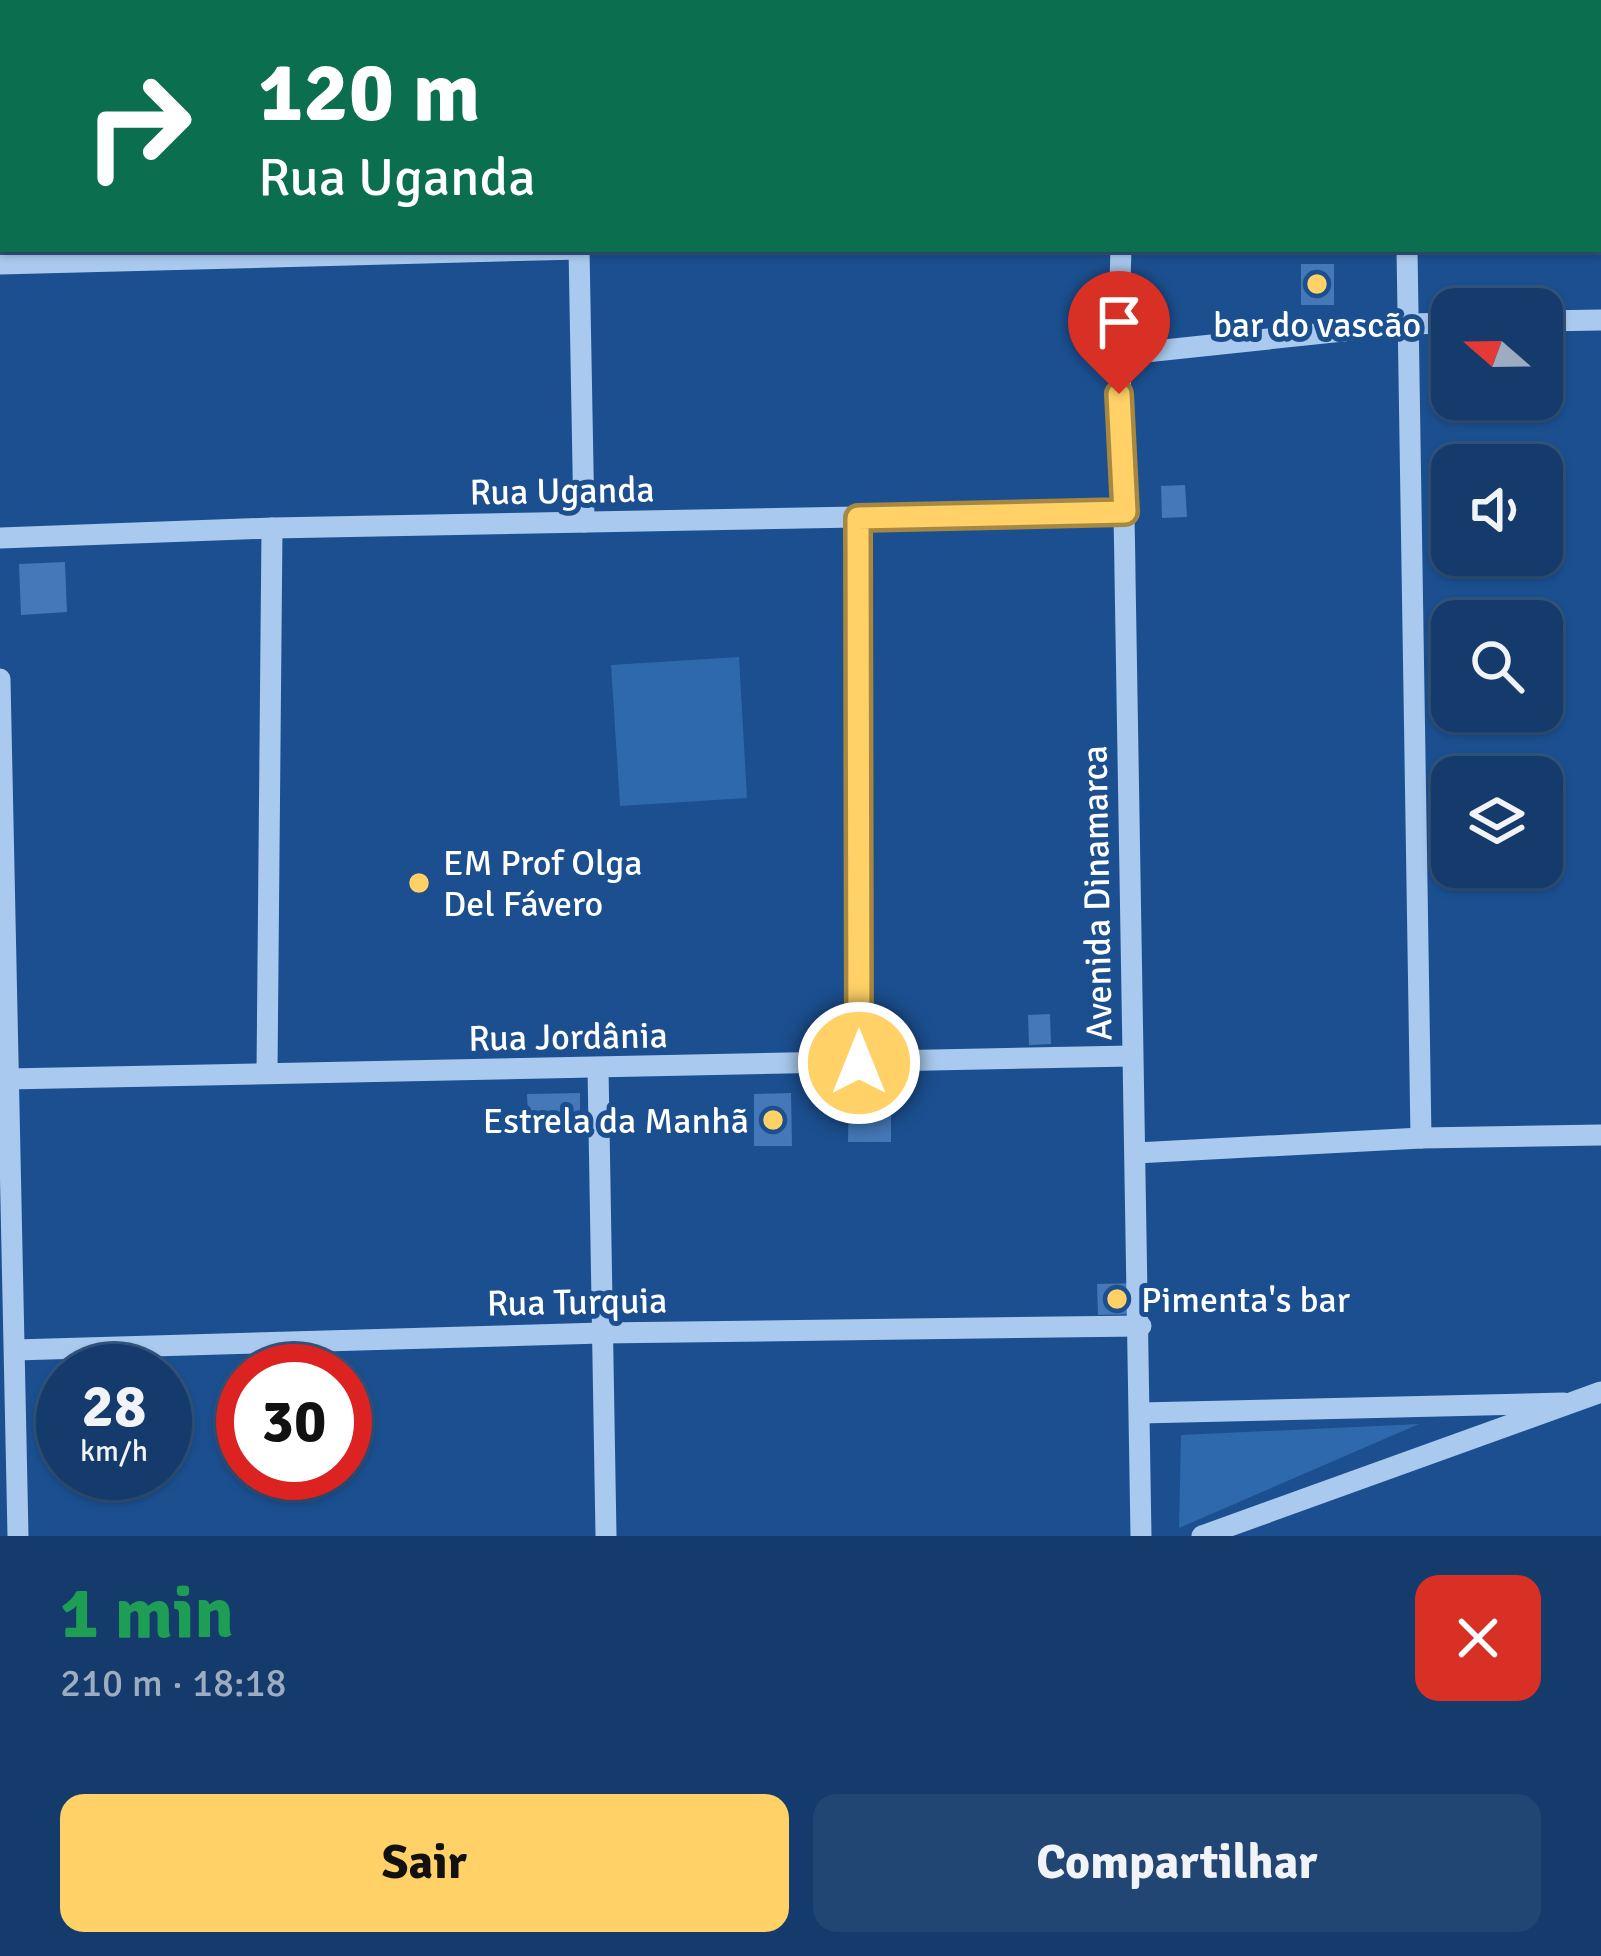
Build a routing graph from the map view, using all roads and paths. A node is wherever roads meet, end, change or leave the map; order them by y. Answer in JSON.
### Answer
{"nodes":[{"id":1,"x":464,"y":252,"type":"edge"},
{"id":2,"x":580,"y":252,"type":"edge"},
{"id":3,"x":1121,"y":252,"type":"edge"},
{"id":4,"x":1407,"y":252,"type":"edge"},
{"id":5,"x":0,"y":264,"type":"edge"},
{"id":6,"x":1601,"y":320,"type":"edge"},
{"id":7,"x":1563,"y":321,"type":"edge"},
{"id":8,"x":1410,"y":324,"type":"junction"},
{"id":9,"x":1431,"y":324,"type":"edge"},
{"id":10,"x":1118,"y":355,"type":"junction"},
{"id":11,"x":1125,"y":512,"type":"junction"},
{"id":12,"x":858,"y":518,"type":"junction"},
{"id":13,"x":584,"y":522,"type":"junction"},
{"id":14,"x":272,"y":528,"type":"junction"},
{"id":15,"x":0,"y":538,"type":"edge"},
{"id":16,"x":0,"y":679,"type":"edge"},
{"id":17,"x":1131,"y":1056,"type":"junction"},
{"id":18,"x":859,"y":1063,"type":"junction"},
{"id":19,"x":598,"y":1068,"type":"junction"},
{"id":20,"x":267,"y":1073,"type":"junction"},
{"id":21,"x":7,"y":1079,"type":"junction"},
{"id":22,"x":1601,"y":1135,"type":"edge"},
{"id":23,"x":1421,"y":1138,"type":"junction"},
{"id":24,"x":1136,"y":1153,"type":"junction"},
{"id":25,"x":5,"y":1257,"type":"edge"},
{"id":26,"x":1141,"y":1326,"type":"junction"},
{"id":27,"x":601,"y":1333,"type":"junction"},
{"id":28,"x":15,"y":1350,"type":"junction"},
{"id":29,"x":1601,"y":1392,"type":"edge"},
{"id":30,"x":1564,"y":1403,"type":"junction"},
{"id":31,"x":1140,"y":1413,"type":"junction"},
{"id":32,"x":18,"y":1536,"type":"edge"},
{"id":33,"x":606,"y":1536,"type":"edge"},
{"id":34,"x":1141,"y":1536,"type":"edge"},
{"id":35,"x":1202,"y":1536,"type":"edge"}],
"edges":[{"from":1,"to":5,"type":"street"},
{"from":2,"to":13,"type":"street"},
{"from":3,"to":10,"type":"street","name":"Avenida Dinamarca"},
{"from":4,"to":8,"type":"street"},
{"from":6,"to":7,"type":"street"},
{"from":8,"to":9,"type":"street"},
{"from":8,"to":10,"type":"street"},
{"from":8,"to":23,"type":"street"},
{"from":10,"to":11,"type":"street","name":"Avenida Dinamarca"},
{"from":11,"to":12,"type":"street","name":"Rua Uganda"},
{"from":11,"to":17,"type":"street","name":"Avenida Dinamarca"},
{"from":12,"to":13,"type":"street","name":"Rua Uganda"},
{"from":12,"to":18,"type":"street"},
{"from":13,"to":14,"type":"street","name":"Rua Uganda"},
{"from":14,"to":15,"type":"street","name":"Rua Uganda"},
{"from":14,"to":20,"type":"street"},
{"from":16,"to":21,"type":"street"},
{"from":17,"to":18,"type":"street","name":"Rua Jordânia"},
{"from":17,"to":24,"type":"street","name":"Avenida Dinamarca"},
{"from":18,"to":19,"type":"street","name":"Rua Jordânia"},
{"from":19,"to":20,"type":"street","name":"Rua Jordânia"},
{"from":19,"to":27,"type":"street"},
{"from":20,"to":21,"type":"street","name":"Rua Jordânia"},
{"from":21,"to":25,"type":"street"},
{"from":22,"to":23,"type":"street"},
{"from":23,"to":24,"type":"street"},
{"from":24,"to":26,"type":"street","name":"Avenida Dinamarca"},
{"from":25,"to":28,"type":"street"},
{"from":26,"to":27,"type":"street","name":"Rua Turquia"},
{"from":26,"to":31,"type":"street","name":"Avenida Dinamarca"},
{"from":27,"to":28,"type":"street","name":"Rua Turquia"},
{"from":27,"to":33,"type":"street"},
{"from":28,"to":32,"type":"street"},
{"from":29,"to":30,"type":"street"},
{"from":30,"to":31,"type":"street"},
{"from":30,"to":35,"type":"street"},
{"from":31,"to":34,"type":"street","name":"Avenida Dinamarca"}]}
